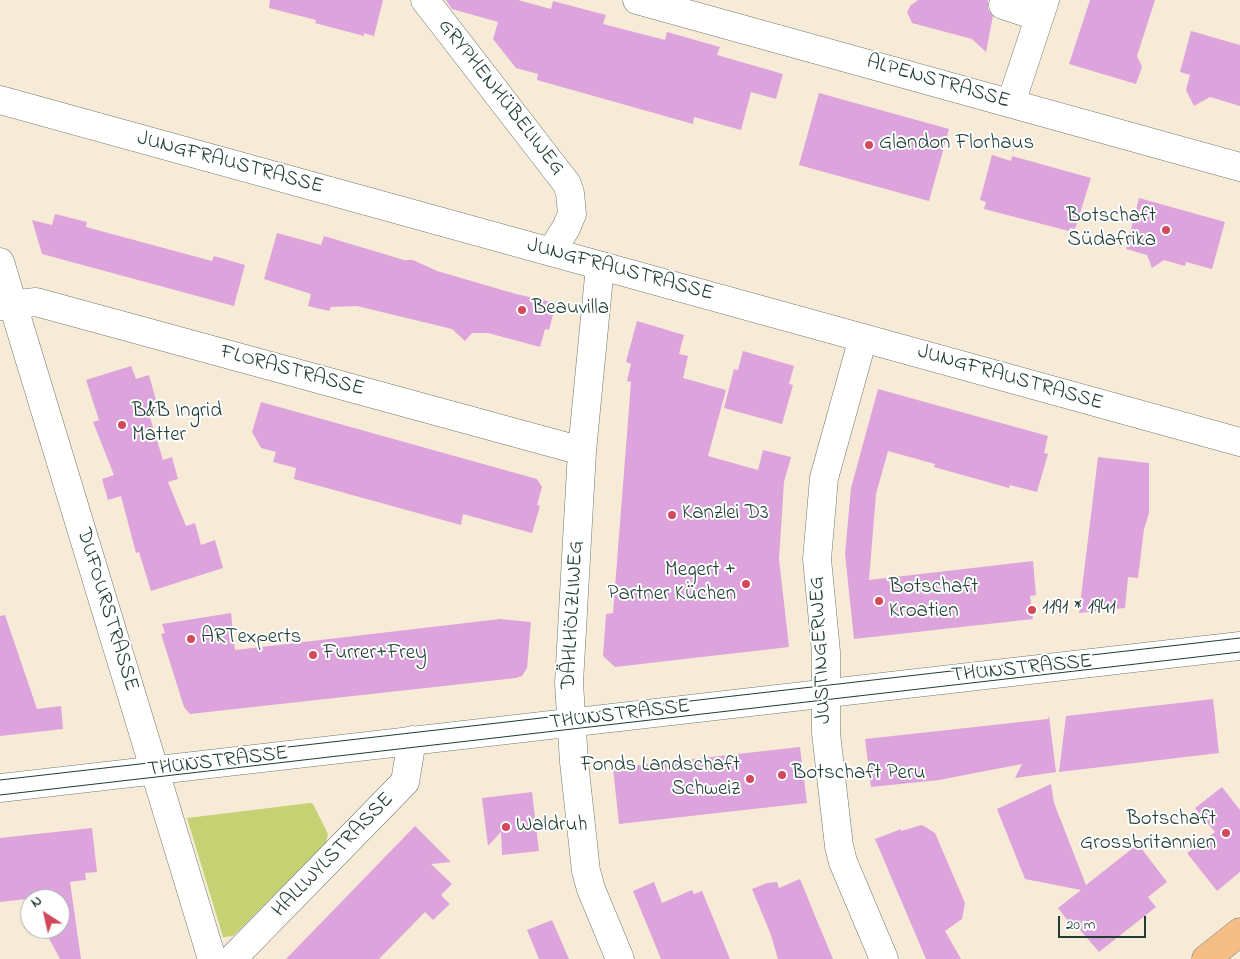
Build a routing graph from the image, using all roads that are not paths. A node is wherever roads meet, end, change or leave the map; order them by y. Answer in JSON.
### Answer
{"nodes":[{"id":1,"x":425,"y":0,"type":"edge"},
{"id":2,"x":637,"y":0,"type":"edge"},
{"id":3,"x":1003,"y":5,"type":"dead end"},
{"id":4,"x":1042,"y":9,"type":"edge"},
{"id":5,"x":0,"y":100,"type":"edge"},
{"id":6,"x":1011,"y":103,"type":"junction"},
{"id":7,"x":1240,"y":167,"type":"edge"},
{"id":8,"x":551,"y":252,"type":"junction"},
{"id":9,"x":0,"y":262,"type":"edge"},
{"id":10,"x":600,"y":266,"type":"junction"},
{"id":11,"x":7,"y":305,"type":"edge"},
{"id":12,"x":863,"y":338,"type":"junction"},
{"id":13,"x":1240,"y":442,"type":"edge"},
{"id":14,"x":582,"y":451,"type":"junction"},
{"id":15,"x":1240,"y":646,"type":"edge"},
{"id":16,"x":826,"y":692,"type":"junction"},
{"id":17,"x":570,"y":722,"type":"junction"},
{"id":18,"x":412,"y":740,"type":"junction"},
{"id":19,"x":155,"y":770,"type":"junction"},
{"id":20,"x":0,"y":788,"type":"edge"},
{"id":21,"x":1240,"y":932,"type":"edge"},
{"id":22,"x":212,"y":959,"type":"edge"},
{"id":23,"x":232,"y":959,"type":"edge"},
{"id":24,"x":620,"y":959,"type":"edge"},
{"id":25,"x":884,"y":959,"type":"edge"},
{"id":26,"x":1206,"y":959,"type":"edge"}],
"edges":[{"from":1,"to":8,"type":"street","name":"GRYPHENHÜBELIWEG"},
{"from":2,"to":6,"type":"street","name":"ALPENSTRASSE"},
{"from":3,"to":4,"type":"street"},
{"from":4,"to":6,"type":"street"},
{"from":5,"to":8,"type":"street","name":"JUNGFRAUSTRASSE"},
{"from":6,"to":7,"type":"street","name":"ALPENSTRASSE"},
{"from":8,"to":10,"type":"street","name":"JUNGFRAUSTRASSE"},
{"from":9,"to":11,"type":"street","name":"DUFOURSTRASSE"},
{"from":10,"to":12,"type":"street","name":"JUNGFRAUSTRASSE"},
{"from":10,"to":14,"type":"street","name":"DÄHLHÖLZLIWEG"},
{"from":11,"to":14,"type":"street","name":"FLORASTRASSE"},
{"from":11,"to":19,"type":"street","name":"DUFOURSTRASSE"},
{"from":12,"to":13,"type":"street","name":"JUNGFRAUSTRASSE"},
{"from":12,"to":16,"type":"street","name":"JUSTINGERWEG"},
{"from":14,"to":17,"type":"street","name":"DÄHLHÖLZLIWEG"},
{"from":15,"to":16,"type":"street","name":"THUNSTRASSE"},
{"from":16,"to":17,"type":"street","name":"THUNSTRASSE"},
{"from":16,"to":25,"type":"street","name":"JUSTINGERWEG"},
{"from":17,"to":18,"type":"street","name":"THUNSTRASSE"},
{"from":17,"to":24,"type":"street","name":"DÄHLHÖLZLIWEG"},
{"from":18,"to":19,"type":"street","name":"THUNSTRASSE"},
{"from":18,"to":23,"type":"street","name":"HALLWYLSTRASSE"},
{"from":19,"to":20,"type":"street","name":"THUNSTRASSE"},
{"from":19,"to":22,"type":"street","name":"DUFOURSTRASSE"},
{"from":21,"to":26,"type":"main road"}]}
